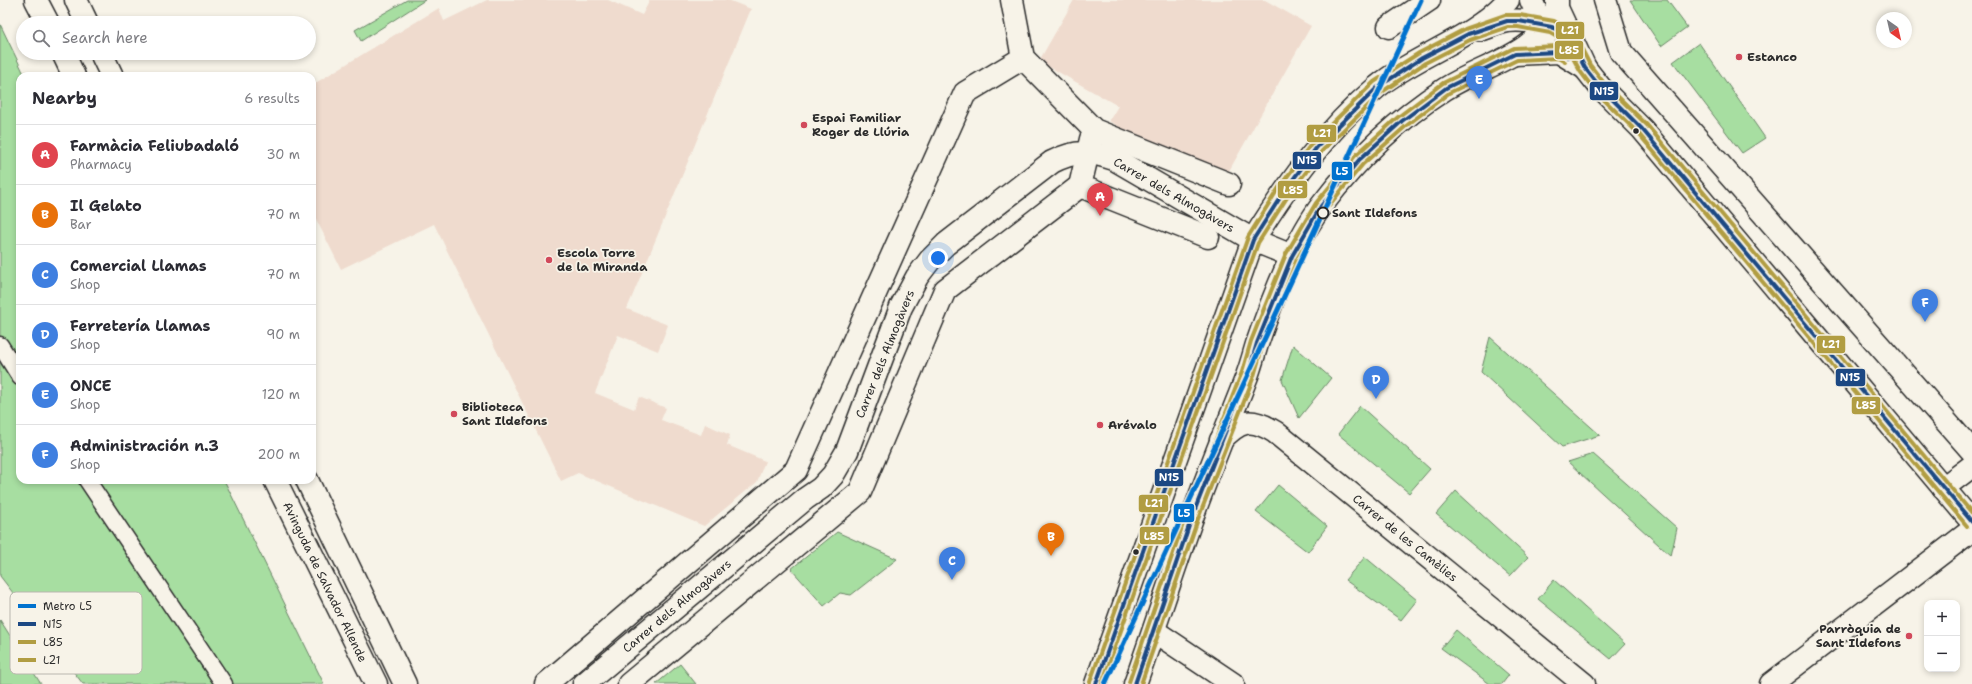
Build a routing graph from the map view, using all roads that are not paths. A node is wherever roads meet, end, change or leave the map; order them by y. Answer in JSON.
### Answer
{"nodes":[{"id":1,"x":36,"y":0,"type":"edge"},
{"id":2,"x":76,"y":0,"type":"edge"},
{"id":3,"x":1012,"y":0,"type":"edge"},
{"id":4,"x":1429,"y":0,"type":"edge"},
{"id":5,"x":1508,"y":0,"type":"edge"},
{"id":6,"x":1531,"y":0,"type":"edge"},
{"id":7,"x":1605,"y":0,"type":"edge"},
{"id":8,"x":44,"y":16,"type":"edge"},
{"id":9,"x":84,"y":16,"type":"edge"},
{"id":10,"x":1549,"y":18,"type":"edge"},
{"id":11,"x":1389,"y":27,"type":"dead end"},
{"id":12,"x":1468,"y":34,"type":"junction"},
{"id":13,"x":1564,"y":44,"type":"junction"},
{"id":14,"x":1515,"y":54,"type":"junction"},
{"id":15,"x":1023,"y":58,"type":"junction"},
{"id":16,"x":66,"y":60,"type":"edge"},
{"id":17,"x":104,"y":60,"type":"edge"},
{"id":18,"x":72,"y":72,"type":"edge"},
{"id":19,"x":110,"y":72,"type":"edge"},
{"id":20,"x":1094,"y":130,"type":"junction"},
{"id":21,"x":1088,"y":153,"type":"junction"},
{"id":22,"x":1229,"y":184,"type":"dead end"},
{"id":23,"x":1080,"y":186,"type":"junction"},
{"id":24,"x":1208,"y":237,"type":"dead end"},
{"id":25,"x":1253,"y":240,"type":"junction"},
{"id":26,"x":1292,"y":256,"type":"junction"},
{"id":27,"x":0,"y":345,"type":"edge"},
{"id":28,"x":16,"y":371,"type":"edge"},
{"id":29,"x":1220,"y":440,"type":"junction"},
{"id":30,"x":1972,"y":451,"type":"edge"},
{"id":31,"x":1972,"y":466,"type":"edge"},
{"id":32,"x":90,"y":484,"type":"edge"},
{"id":33,"x":277,"y":484,"type":"edge"},
{"id":34,"x":309,"y":484,"type":"edge"},
{"id":35,"x":1943,"y":488,"type":"junction"},
{"id":36,"x":1972,"y":522,"type":"edge"},
{"id":37,"x":1972,"y":530,"type":"edge"},
{"id":38,"x":1154,"y":631,"type":"junction"},
{"id":39,"x":224,"y":684,"type":"edge"},
{"id":40,"x":376,"y":684,"type":"edge"},
{"id":41,"x":405,"y":684,"type":"edge"},
{"id":42,"x":546,"y":684,"type":"edge"},
{"id":43,"x":584,"y":684,"type":"edge"},
{"id":44,"x":629,"y":684,"type":"edge"},
{"id":45,"x":1096,"y":684,"type":"edge"},
{"id":46,"x":1135,"y":684,"type":"edge"},
{"id":47,"x":1233,"y":684,"type":"edge"},
{"id":48,"x":1584,"y":684,"type":"edge"},
{"id":49,"x":1771,"y":684,"type":"edge"}],
"edges":[{"from":1,"to":8,"type":"street"},
{"from":2,"to":9,"type":"street"},
{"from":3,"to":15,"type":"street"},
{"from":4,"to":11,"type":"street"},
{"from":5,"to":12,"type":"street"},
{"from":6,"to":10,"type":"street"},
{"from":7,"to":30,"type":"street"},
{"from":10,"to":12,"type":"street"},
{"from":10,"to":13,"type":"street"},
{"from":10,"to":14,"type":"street"},
{"from":12,"to":25,"type":"street"},
{"from":13,"to":14,"type":"street"},
{"from":13,"to":35,"type":"street"},
{"from":14,"to":26,"type":"street"},
{"from":15,"to":20,"type":"street"},
{"from":15,"to":42,"type":"street"},
{"from":16,"to":18,"type":"street"},
{"from":17,"to":19,"type":"street"},
{"from":20,"to":21,"type":"street"},
{"from":20,"to":22,"type":"street"},
{"from":21,"to":23,"type":"street"},
{"from":21,"to":25,"type":"street","name":"Carrer dels Almogàvers"},
{"from":21,"to":43,"type":"street","name":"Carrer dels Almogàvers"},
{"from":23,"to":24,"type":"street"},
{"from":23,"to":44,"type":"street"},
{"from":25,"to":26,"type":"street","name":"Carrer dels Almogàvers"},
{"from":25,"to":45,"type":"street"},
{"from":26,"to":29,"type":"street"},
{"from":27,"to":28,"type":"lane"},
{"from":29,"to":38,"type":"street"},
{"from":29,"to":48,"type":"street","name":"Carrer de les Camèlies"},
{"from":31,"to":35,"type":"street"},
{"from":32,"to":39,"type":"lane"},
{"from":33,"to":40,"type":"street","name":"Avinguda de Salvador Allende"},
{"from":34,"to":41,"type":"street"},
{"from":35,"to":36,"type":"street"},
{"from":37,"to":49,"type":"street"},
{"from":38,"to":46,"type":"street"},
{"from":38,"to":47,"type":"street"}]}
